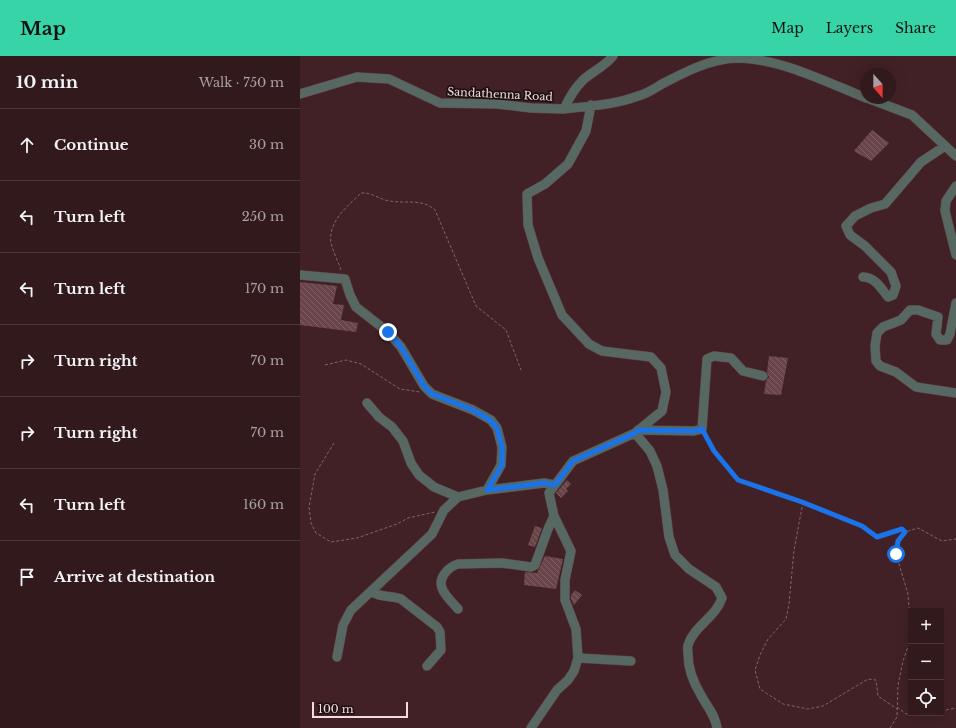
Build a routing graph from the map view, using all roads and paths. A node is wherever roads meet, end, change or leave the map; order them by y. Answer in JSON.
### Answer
{"nodes":[{"id":1,"x":613,"y":56,"type":"edge"},
{"id":2,"x":300,"y":94,"type":"edge"},
{"id":3,"x":860,"y":96,"type":"edge"},
{"id":4,"x":882,"y":104,"type":"edge"},
{"id":5,"x":590,"y":105,"type":"junction"},
{"id":6,"x":564,"y":109,"type":"junction"},
{"id":7,"x":946,"y":146,"type":"junction"},
{"id":8,"x":956,"y":156,"type":"edge"},
{"id":9,"x":956,"y":186,"type":"edge"},
{"id":10,"x":956,"y":255,"type":"edge"},
{"id":11,"x":300,"y":275,"type":"edge"},
{"id":12,"x":863,"y":277,"type":"dead end"},
{"id":13,"x":345,"y":279,"type":"junction"},
{"id":14,"x":956,"y":303,"type":"edge"},
{"id":15,"x":325,"y":365,"type":"dead end"},
{"id":16,"x":520,"y":370,"type":"dead end"},
{"id":17,"x":763,"y":376,"type":"dead end"},
{"id":18,"x":956,"y":393,"type":"edge"},
{"id":19,"x":432,"y":394,"type":"junction"},
{"id":20,"x":367,"y":403,"type":"dead end"},
{"id":21,"x":702,"y":429,"type":"junction"},
{"id":22,"x":637,"y":431,"type":"junction"},
{"id":23,"x":334,"y":442,"type":"dead end"},
{"id":24,"x":555,"y":485,"type":"junction"},
{"id":25,"x":487,"y":490,"type":"junction"},
{"id":26,"x":458,"y":497,"type":"junction"},
{"id":27,"x":802,"y":502,"type":"junction"},
{"id":28,"x":444,"y":510,"type":"junction"},
{"id":29,"x":554,"y":516,"type":"junction"},
{"id":30,"x":905,"y":532,"type":"junction"},
{"id":31,"x":956,"y":539,"type":"edge"},
{"id":32,"x":371,"y":591,"type":"junction"},
{"id":33,"x":909,"y":608,"type":"edge"},
{"id":34,"x":458,"y":609,"type":"dead end"},
{"id":35,"x":909,"y":644,"type":"edge"},
{"id":36,"x":337,"y":657,"type":"dead end"},
{"id":37,"x":578,"y":658,"type":"junction"},
{"id":38,"x":631,"y":661,"type":"dead end"},
{"id":39,"x":427,"y":666,"type":"dead end"},
{"id":40,"x":897,"y":708,"type":"junction"},
{"id":41,"x":956,"y":708,"type":"edge"},
{"id":42,"x":944,"y":710,"type":"edge"},
{"id":43,"x":908,"y":714,"type":"edge"},
{"id":44,"x":531,"y":728,"type":"edge"},
{"id":45,"x":717,"y":728,"type":"edge"},
{"id":46,"x":890,"y":728,"type":"edge"}],
"edges":[{"from":1,"to":6,"type":"street"},
{"from":2,"to":6,"type":"street","name":"Sandathenna Road"},
{"from":3,"to":5,"type":"street","name":"Sandathenna Road"},
{"from":4,"to":7,"type":"street","name":"Sandathenna Road"},
{"from":5,"to":6,"type":"street","name":"Sandathenna Road"},
{"from":5,"to":22,"type":"street"},
{"from":7,"to":8,"type":"street","name":"Sandathenna Road"},
{"from":7,"to":12,"type":"street"},
{"from":9,"to":10,"type":"street"},
{"from":11,"to":13,"type":"street"},
{"from":13,"to":16,"type":"path"},
{"from":13,"to":19,"type":"street"},
{"from":14,"to":18,"type":"street"},
{"from":15,"to":19,"type":"path"},
{"from":17,"to":21,"type":"street"},
{"from":19,"to":25,"type":"street"},
{"from":20,"to":26,"type":"street"},
{"from":21,"to":22,"type":"street"},
{"from":21,"to":27,"type":"path"},
{"from":22,"to":24,"type":"street"},
{"from":22,"to":45,"type":"street"},
{"from":23,"to":28,"type":"path"},
{"from":24,"to":25,"type":"street"},
{"from":24,"to":29,"type":"street"},
{"from":25,"to":26,"type":"street"},
{"from":26,"to":28,"type":"street"},
{"from":27,"to":30,"type":"path"},
{"from":27,"to":40,"type":"path"},
{"from":28,"to":32,"type":"street"},
{"from":29,"to":34,"type":"street"},
{"from":29,"to":37,"type":"street"},
{"from":30,"to":31,"type":"path"},
{"from":30,"to":33,"type":"path"},
{"from":32,"to":36,"type":"street"},
{"from":32,"to":39,"type":"street"},
{"from":35,"to":40,"type":"path"},
{"from":37,"to":38,"type":"street"},
{"from":37,"to":44,"type":"street"},
{"from":40,"to":43,"type":"path"},
{"from":40,"to":46,"type":"path"},
{"from":41,"to":42,"type":"path"}]}
